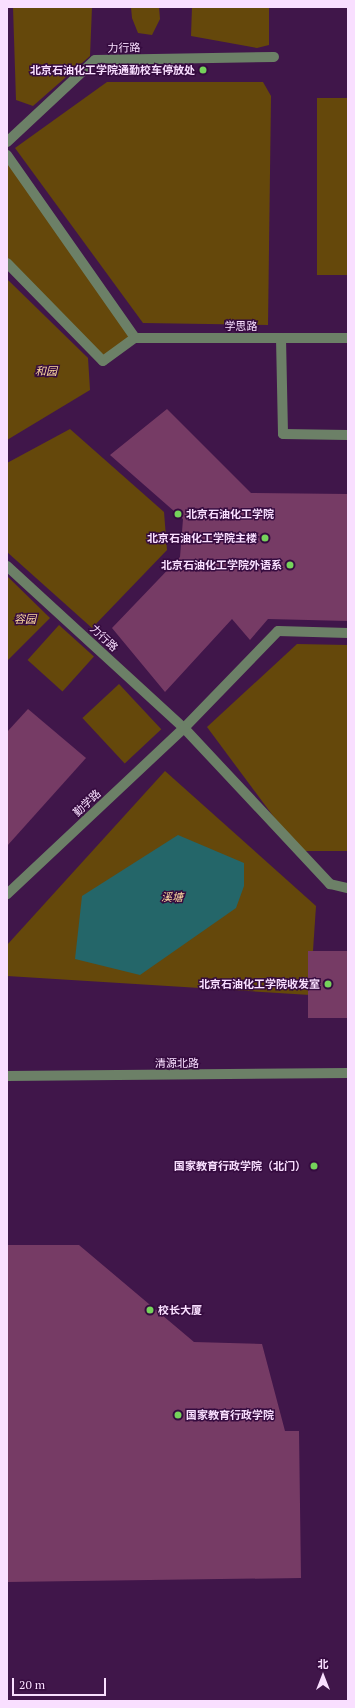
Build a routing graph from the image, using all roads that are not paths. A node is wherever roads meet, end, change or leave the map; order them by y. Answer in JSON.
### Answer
{"nodes":[{"id":1,"x":274,"y":57,"type":"dead end"},
{"id":2,"x":7,"y":142,"type":"edge"},
{"id":3,"x":7,"y":155,"type":"edge"},
{"id":4,"x":7,"y":263,"type":"edge"},
{"id":5,"x":135,"y":338,"type":"junction"},
{"id":6,"x":281,"y":338,"type":"junction"},
{"id":7,"x":348,"y":338,"type":"edge"},
{"id":8,"x":348,"y":435,"type":"edge"},
{"id":9,"x":7,"y":566,"type":"edge"},
{"id":10,"x":348,"y":633,"type":"edge"},
{"id":11,"x":184,"y":728,"type":"junction"},
{"id":12,"x":348,"y":888,"type":"edge"},
{"id":13,"x":7,"y":894,"type":"edge"},
{"id":14,"x":348,"y":1073,"type":"edge"},
{"id":15,"x":7,"y":1076,"type":"edge"}],
"edges":[{"from":1,"to":2,"type":"street","name":"力行路"},
{"from":3,"to":5,"type":"street"},
{"from":4,"to":5,"type":"street"},
{"from":5,"to":6,"type":"street","name":"学思路"},
{"from":6,"to":7,"type":"street","name":"学思路"},
{"from":6,"to":8,"type":"street"},
{"from":9,"to":11,"type":"street","name":"力行路"},
{"from":10,"to":11,"type":"street","name":"勤学路"},
{"from":11,"to":12,"type":"street","name":"力行路"},
{"from":11,"to":13,"type":"street","name":"勤学路"},
{"from":14,"to":15,"type":"street","name":"清源北路"}]}
